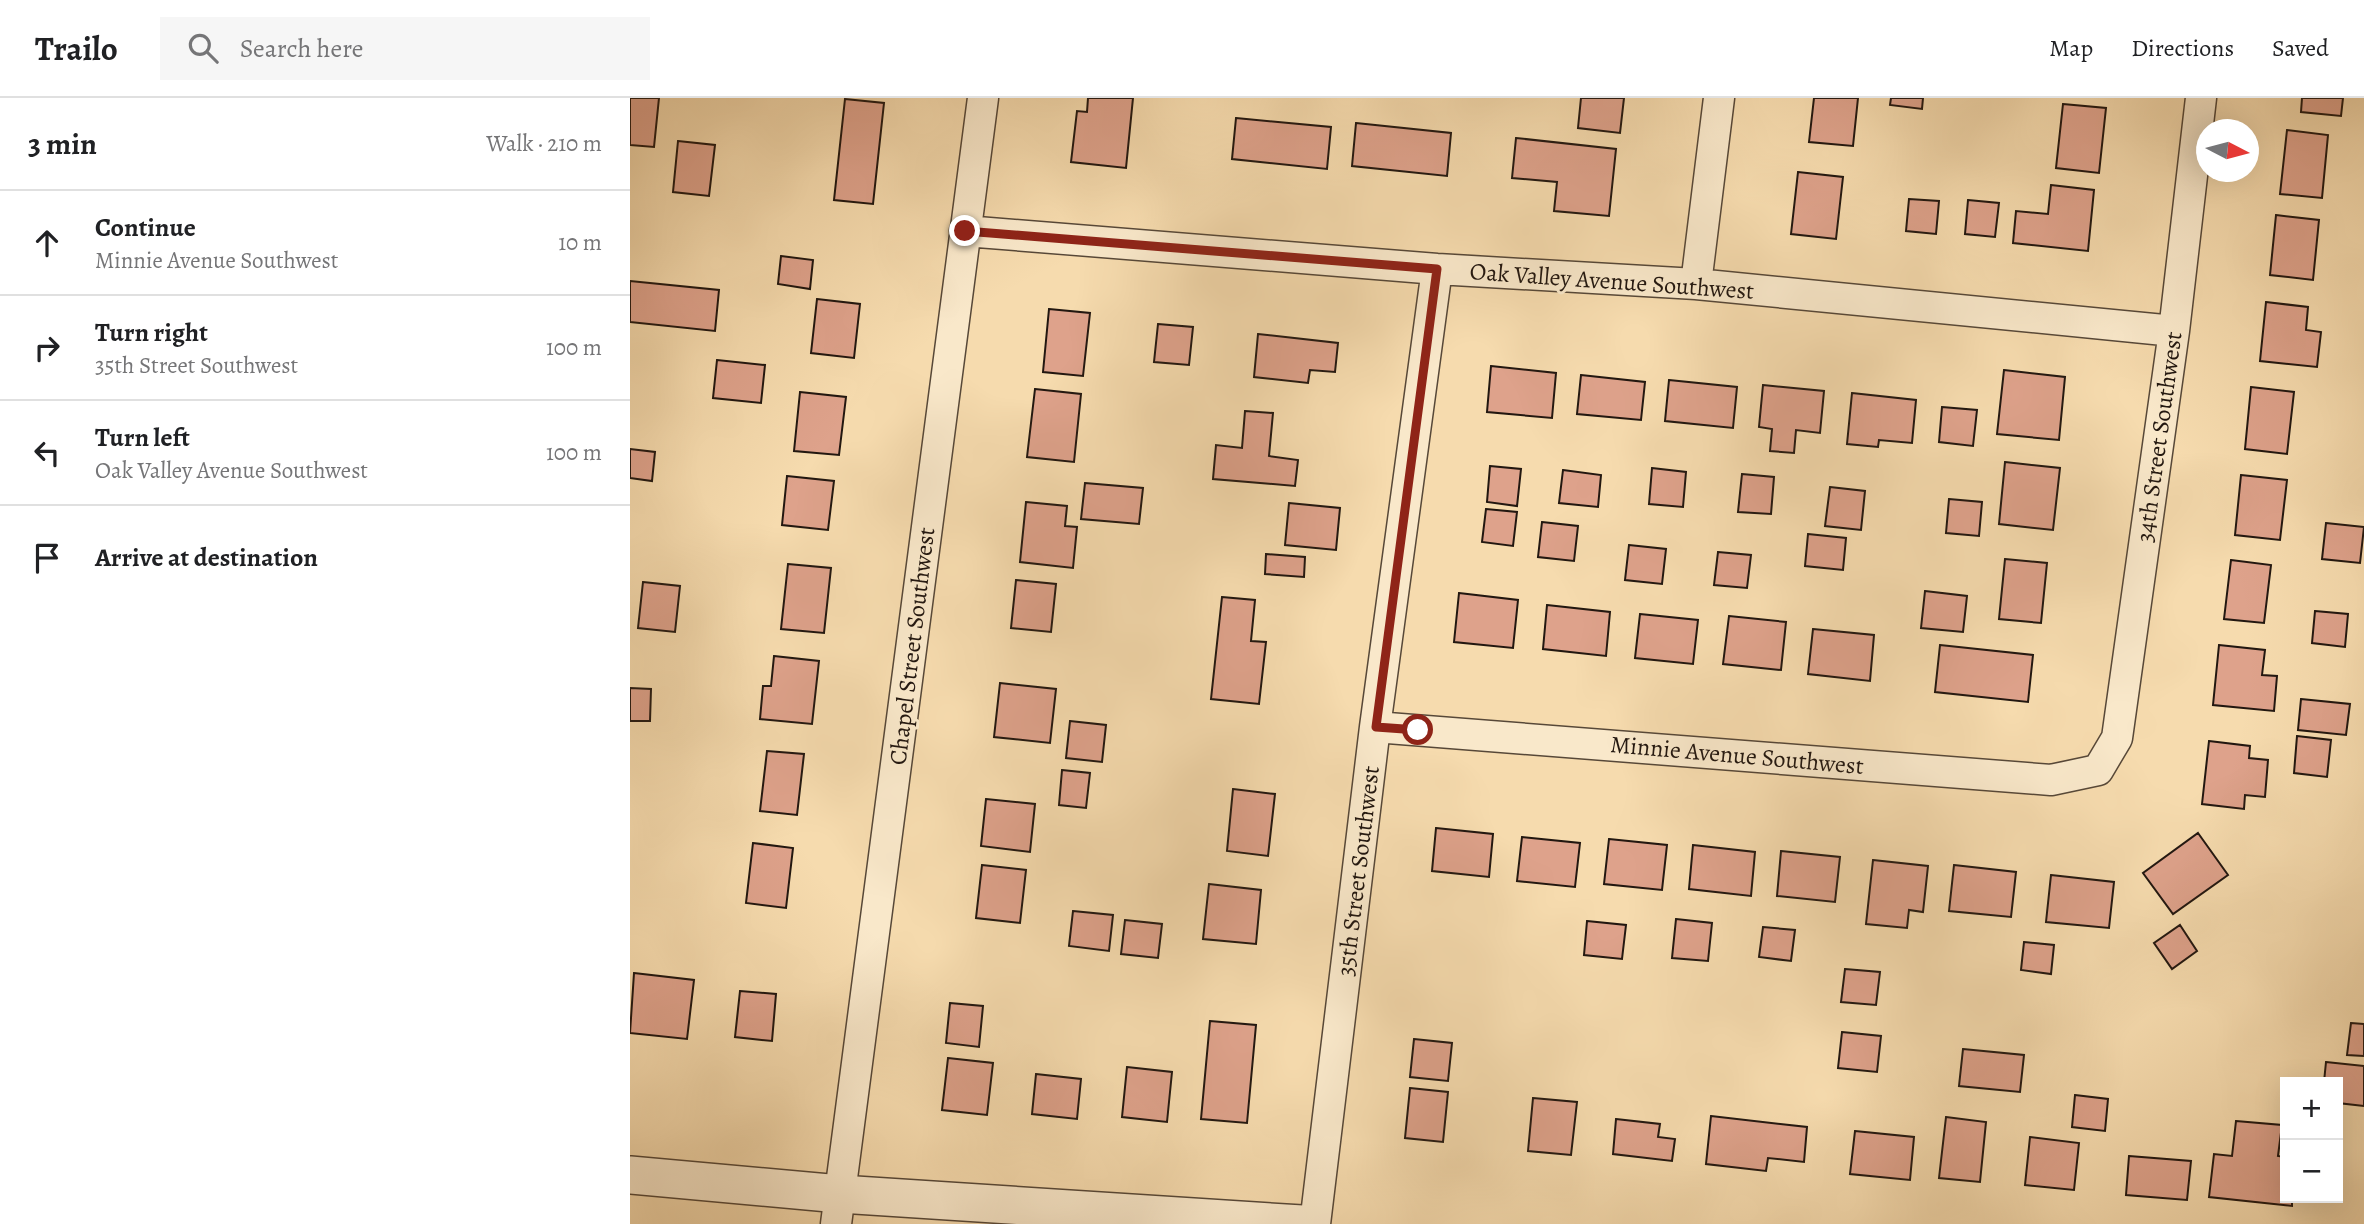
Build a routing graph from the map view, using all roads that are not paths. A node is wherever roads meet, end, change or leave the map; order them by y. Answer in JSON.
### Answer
{"nodes":[{"id":1,"x":983,"y":98,"type":"edge"},
{"id":2,"x":1719,"y":98,"type":"edge"},
{"id":3,"x":2201,"y":98,"type":"edge"},
{"id":4,"x":965,"y":231,"type":"junction"},
{"id":5,"x":1437,"y":269,"type":"junction"},
{"id":6,"x":1696,"y":284,"type":"junction"},
{"id":7,"x":2174,"y":331,"type":"junction"},
{"id":8,"x":1376,"y":727,"type":"junction"},
{"id":9,"x":2098,"y":771,"type":"joint"},
{"id":10,"x":630,"y":1175,"type":"edge"},
{"id":11,"x":838,"y":1209,"type":"edge"},
{"id":12,"x":1302,"y":1224,"type":"edge"},
{"id":13,"x":1315,"y":1224,"type":"edge"}],
"edges":[{"from":1,"to":4,"type":"street","name":"Chapel Street Southwest"},
{"from":2,"to":6,"type":"street"},
{"from":3,"to":7,"type":"street","name":"34th Street Southwest"},
{"from":4,"to":5,"type":"street","name":"Oak Valley Avenue Southwest"},
{"from":4,"to":11,"type":"street","name":"Chapel Street Southwest"},
{"from":5,"to":6,"type":"street","name":"Oak Valley Avenue Southwest"},
{"from":5,"to":8,"type":"street","name":"35th Street Southwest"},
{"from":6,"to":7,"type":"street","name":"Oak Valley Avenue Southwest"},
{"from":7,"to":9,"type":"street","name":"34th Street Southwest"},
{"from":8,"to":9,"type":"street","name":"Minnie Avenue Southwest"},
{"from":8,"to":13,"type":"street","name":"35th Street Southwest"},
{"from":10,"to":11,"type":"street"},
{"from":11,"to":12,"type":"street"}]}
